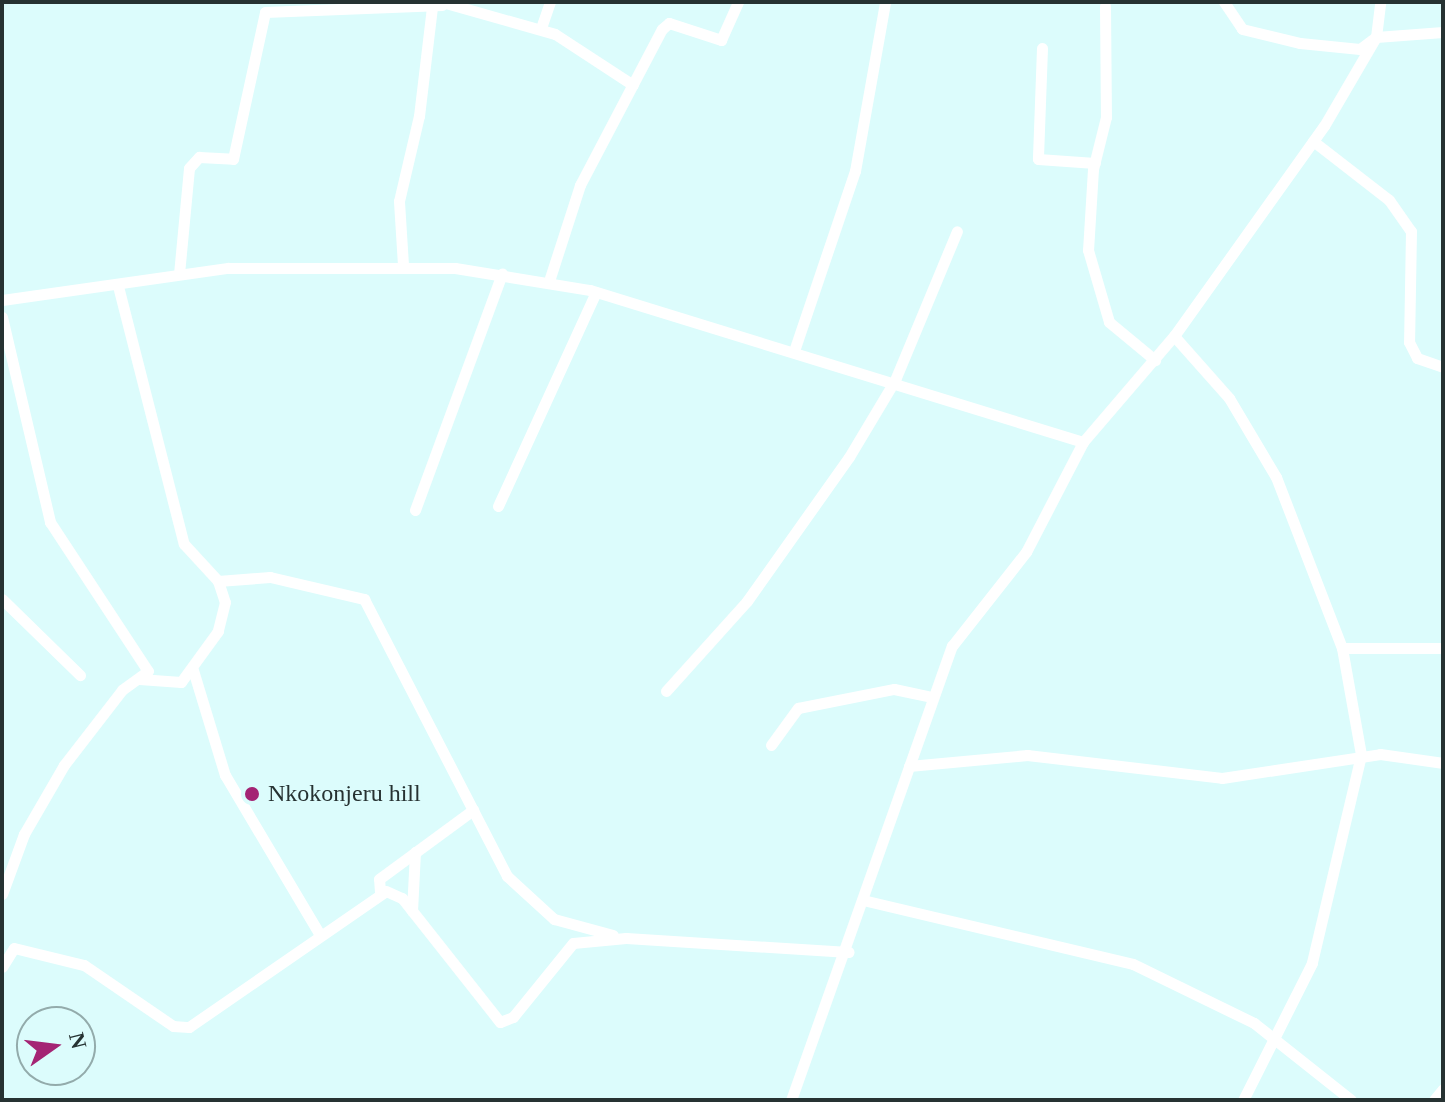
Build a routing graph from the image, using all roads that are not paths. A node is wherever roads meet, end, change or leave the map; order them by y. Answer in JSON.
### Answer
{"nodes":[{"id":1,"x":550,"y":2,"type":"edge"},
{"id":2,"x":738,"y":2,"type":"edge"},
{"id":3,"x":885,"y":2,"type":"edge"},
{"id":4,"x":1224,"y":2,"type":"edge"},
{"id":5,"x":1380,"y":2,"type":"edge"},
{"id":6,"x":315,"y":5,"type":"edge"},
{"id":7,"x":439,"y":5,"type":"edge"},
{"id":8,"x":1105,"y":6,"type":"dead end"},
{"id":9,"x":541,"y":28,"type":"junction"},
{"id":10,"x":1443,"y":32,"type":"edge"},
{"id":11,"x":1376,"y":37,"type":"junction"},
{"id":12,"x":1042,"y":48,"type":"dead end"},
{"id":13,"x":633,"y":85,"type":"junction"},
{"id":14,"x":1313,"y":141,"type":"junction"},
{"id":15,"x":1095,"y":163,"type":"junction"},
{"id":16,"x":957,"y":231,"type":"dead end"},
{"id":17,"x":403,"y":265,"type":"junction"},
{"id":18,"x":179,"y":274,"type":"junction"},
{"id":19,"x":502,"y":274,"type":"junction"},
{"id":20,"x":549,"y":281,"type":"junction"},
{"id":21,"x":118,"y":286,"type":"junction"},
{"id":22,"x":596,"y":292,"type":"junction"},
{"id":23,"x":2,"y":300,"type":"edge"},
{"id":24,"x":2,"y":317,"type":"edge"},
{"id":25,"x":1174,"y":336,"type":"junction"},
{"id":26,"x":794,"y":351,"type":"junction"},
{"id":27,"x":1155,"y":360,"type":"junction"},
{"id":28,"x":1443,"y":367,"type":"edge"},
{"id":29,"x":895,"y":380,"type":"junction"},
{"id":30,"x":1083,"y":442,"type":"junction"},
{"id":31,"x":498,"y":506,"type":"dead end"},
{"id":32,"x":415,"y":510,"type":"dead end"},
{"id":33,"x":218,"y":581,"type":"junction"},
{"id":34,"x":2,"y":599,"type":"edge"},
{"id":35,"x":1342,"y":648,"type":"junction"},
{"id":36,"x":1443,"y":648,"type":"edge"},
{"id":37,"x":193,"y":670,"type":"junction"},
{"id":38,"x":80,"y":675,"type":"dead end"},
{"id":39,"x":139,"y":679,"type":"junction"},
{"id":40,"x":666,"y":691,"type":"dead end"},
{"id":41,"x":931,"y":697,"type":"junction"},
{"id":42,"x":771,"y":745,"type":"dead end"},
{"id":43,"x":1361,"y":755,"type":"junction"},
{"id":44,"x":1443,"y":763,"type":"edge"},
{"id":45,"x":909,"y":766,"type":"junction"},
{"id":46,"x":473,"y":810,"type":"junction"},
{"id":47,"x":415,"y":852,"type":"junction"},
{"id":48,"x":380,"y":892,"type":"junction"},
{"id":49,"x":2,"y":894,"type":"edge"},
{"id":50,"x":867,"y":901,"type":"junction"},
{"id":51,"x":412,"y":911,"type":"junction"},
{"id":52,"x":320,"y":935,"type":"junction"},
{"id":53,"x":626,"y":938,"type":"junction"},
{"id":54,"x":5,"y":948,"type":"edge"},
{"id":55,"x":849,"y":952,"type":"junction"},
{"id":56,"x":2,"y":967,"type":"edge"},
{"id":57,"x":1276,"y":1040,"type":"junction"},
{"id":58,"x":1443,"y":1089,"type":"edge"},
{"id":59,"x":791,"y":1100,"type":"edge"},
{"id":60,"x":1243,"y":1100,"type":"edge"},
{"id":61,"x":1351,"y":1100,"type":"edge"},
{"id":62,"x":1434,"y":1100,"type":"edge"}],
"edges":[{"from":1,"to":9,"type":"street"},
{"from":2,"to":13,"type":"street"},
{"from":3,"to":26,"type":"street"},
{"from":4,"to":11,"type":"street"},
{"from":5,"to":11,"type":"street"},
{"from":6,"to":7,"type":"street"},
{"from":6,"to":18,"type":"street"},
{"from":7,"to":9,"type":"street"},
{"from":7,"to":17,"type":"street"},
{"from":8,"to":15,"type":"street"},
{"from":9,"to":13,"type":"street"},
{"from":10,"to":11,"type":"street"},
{"from":11,"to":14,"type":"street"},
{"from":12,"to":15,"type":"street"},
{"from":13,"to":20,"type":"street"},
{"from":14,"to":25,"type":"street"},
{"from":14,"to":28,"type":"street"},
{"from":15,"to":27,"type":"street"},
{"from":16,"to":29,"type":"street"},
{"from":17,"to":18,"type":"street"},
{"from":17,"to":19,"type":"street"},
{"from":18,"to":21,"type":"street"},
{"from":19,"to":20,"type":"street"},
{"from":19,"to":32,"type":"street"},
{"from":20,"to":22,"type":"street"},
{"from":21,"to":23,"type":"street"},
{"from":21,"to":33,"type":"street"},
{"from":22,"to":26,"type":"street"},
{"from":22,"to":31,"type":"street"},
{"from":24,"to":39,"type":"street"},
{"from":25,"to":27,"type":"street"},
{"from":25,"to":35,"type":"street"},
{"from":26,"to":29,"type":"street"},
{"from":27,"to":30,"type":"street"},
{"from":29,"to":30,"type":"street"},
{"from":29,"to":40,"type":"street"},
{"from":30,"to":41,"type":"street"},
{"from":33,"to":37,"type":"street"},
{"from":33,"to":46,"type":"street"},
{"from":34,"to":38,"type":"street"},
{"from":35,"to":36,"type":"street"},
{"from":35,"to":43,"type":"street"},
{"from":37,"to":39,"type":"street"},
{"from":37,"to":52,"type":"street"},
{"from":39,"to":49,"type":"street"},
{"from":41,"to":42,"type":"street"},
{"from":41,"to":45,"type":"street"},
{"from":43,"to":44,"type":"street"},
{"from":43,"to":45,"type":"street"},
{"from":43,"to":57,"type":"street"},
{"from":45,"to":50,"type":"street"},
{"from":46,"to":47,"type":"street"},
{"from":46,"to":53,"type":"street"},
{"from":47,"to":48,"type":"street"},
{"from":47,"to":51,"type":"street"},
{"from":48,"to":51,"type":"street"},
{"from":48,"to":52,"type":"street"},
{"from":50,"to":55,"type":"street"},
{"from":50,"to":57,"type":"street"},
{"from":51,"to":53,"type":"street"},
{"from":52,"to":54,"type":"street"},
{"from":53,"to":55,"type":"street"},
{"from":54,"to":56,"type":"street"},
{"from":55,"to":59,"type":"street"},
{"from":57,"to":60,"type":"street"},
{"from":57,"to":61,"type":"street"},
{"from":58,"to":62,"type":"street"}]}
